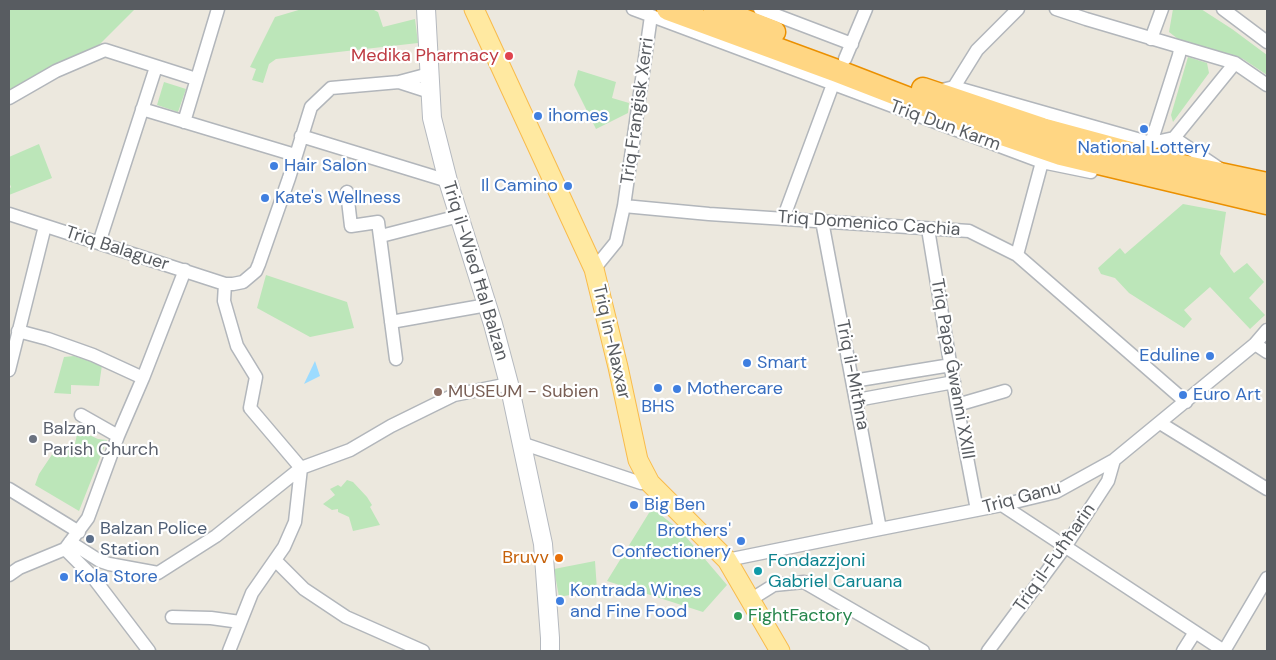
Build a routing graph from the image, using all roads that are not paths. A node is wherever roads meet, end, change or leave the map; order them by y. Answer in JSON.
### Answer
{"nodes":[{"id":1,"x":218,"y":9,"type":"edge"},
{"id":2,"x":426,"y":9,"type":"edge"},
{"id":3,"x":474,"y":9,"type":"edge"},
{"id":4,"x":633,"y":9,"type":"edge"},
{"id":5,"x":715,"y":9,"type":"edge"},
{"id":6,"x":760,"y":9,"type":"edge"},
{"id":7,"x":866,"y":9,"type":"edge"},
{"id":8,"x":1018,"y":9,"type":"edge"},
{"id":9,"x":1056,"y":9,"type":"edge"},
{"id":10,"x":1162,"y":9,"type":"edge"},
{"id":11,"x":1223,"y":9,"type":"edge"},
{"id":12,"x":659,"y":12,"type":"edge"},
{"id":13,"x":1152,"y":39,"type":"junction"},
{"id":14,"x":1267,"y":42,"type":"edge"},
{"id":15,"x":1180,"y":48,"type":"junction"},
{"id":16,"x":1235,"y":63,"type":"junction"},
{"id":17,"x":842,"y":65,"type":"junction"},
{"id":18,"x":156,"y":67,"type":"junction"},
{"id":19,"x":429,"y":74,"type":"junction"},
{"id":20,"x":196,"y":79,"type":"junction"},
{"id":21,"x":399,"y":82,"type":"junction"},
{"id":22,"x":1267,"y":85,"type":"edge"},
{"id":23,"x":943,"y":90,"type":"junction"},
{"id":24,"x":430,"y":92,"type":"junction"},
{"id":25,"x":9,"y":98,"type":"edge"},
{"id":26,"x":142,"y":108,"type":"junction"},
{"id":27,"x":184,"y":122,"type":"junction"},
{"id":28,"x":301,"y":136,"type":"junction"},
{"id":29,"x":1174,"y":138,"type":"junction"},
{"id":30,"x":1151,"y":143,"type":"junction"},
{"id":31,"x":295,"y":155,"type":"junction"},
{"id":32,"x":1042,"y":162,"type":"junction"},
{"id":33,"x":1235,"y":178,"type":"junction"},
{"id":34,"x":448,"y":181,"type":"junction"},
{"id":35,"x":1267,"y":184,"type":"edge"},
{"id":36,"x":347,"y":192,"type":"dead end"},
{"id":37,"x":1267,"y":205,"type":"edge"},
{"id":38,"x":624,"y":206,"type":"junction"},
{"id":39,"x":9,"y":214,"type":"edge"},
{"id":40,"x":459,"y":216,"type":"junction"},
{"id":41,"x":783,"y":219,"type":"junction"},
{"id":42,"x":822,"y":221,"type":"junction"},
{"id":43,"x":45,"y":226,"type":"junction"},
{"id":44,"x":928,"y":229,"type":"junction"},
{"id":45,"x":381,"y":236,"type":"junction"},
{"id":46,"x":100,"y":243,"type":"junction"},
{"id":47,"x":1016,"y":255,"type":"junction"},
{"id":48,"x":594,"y":269,"type":"junction"},
{"id":49,"x":185,"y":270,"type":"junction"},
{"id":50,"x":225,"y":284,"type":"junction"},
{"id":51,"x":487,"y":305,"type":"junction"},
{"id":52,"x":391,"y":322,"type":"junction"},
{"id":53,"x":1267,"y":330,"type":"edge"},
{"id":54,"x":18,"y":331,"type":"junction"},
{"id":55,"x":1255,"y":344,"type":"junction"},
{"id":56,"x":1267,"y":352,"type":"edge"},
{"id":57,"x":396,"y":359,"type":"dead end"},
{"id":58,"x":951,"y":365,"type":"junction"},
{"id":59,"x":9,"y":370,"type":"edge"},
{"id":60,"x":143,"y":378,"type":"junction"},
{"id":61,"x":852,"y":381,"type":"junction"},
{"id":62,"x":954,"y":382,"type":"junction"},
{"id":63,"x":509,"y":384,"type":"junction"},
{"id":64,"x":1005,"y":391,"type":"dead end"},
{"id":65,"x":857,"y":400,"type":"junction"},
{"id":66,"x":1186,"y":402,"type":"junction"},
{"id":67,"x":957,"y":405,"type":"junction"},
{"id":68,"x":81,"y":415,"type":"dead end"},
{"id":69,"x":1160,"y":423,"type":"junction"},
{"id":70,"x":118,"y":436,"type":"junction"},
{"id":71,"x":521,"y":443,"type":"junction"},
{"id":72,"x":1114,"y":460,"type":"junction"},
{"id":73,"x":301,"y":468,"type":"junction"},
{"id":74,"x":650,"y":483,"type":"junction"},
{"id":75,"x":9,"y":488,"type":"edge"},
{"id":76,"x":1267,"y":489,"type":"edge"},
{"id":77,"x":1002,"y":506,"type":"junction"},
{"id":78,"x":977,"y":510,"type":"junction"},
{"id":79,"x":880,"y":528,"type":"junction"},
{"id":80,"x":71,"y":541,"type":"junction"},
{"id":81,"x":1065,"y":547,"type":"junction"},
{"id":82,"x":727,"y":560,"type":"junction"},
{"id":83,"x":100,"y":561,"type":"junction"},
{"id":84,"x":276,"y":561,"type":"junction"},
{"id":85,"x":87,"y":570,"type":"junction"},
{"id":86,"x":9,"y":575,"type":"edge"},
{"id":87,"x":1267,"y":578,"type":"edge"},
{"id":88,"x":750,"y":600,"type":"junction"},
{"id":89,"x":172,"y":617,"type":"dead end"},
{"id":90,"x":240,"y":622,"type":"junction"},
{"id":91,"x":1195,"y":632,"type":"junction"},
{"id":92,"x":149,"y":651,"type":"edge"},
{"id":93,"x":229,"y":651,"type":"edge"},
{"id":94,"x":423,"y":651,"type":"edge"},
{"id":95,"x":550,"y":651,"type":"edge"},
{"id":96,"x":780,"y":651,"type":"edge"},
{"id":97,"x":923,"y":651,"type":"edge"},
{"id":98,"x":988,"y":651,"type":"edge"},
{"id":99,"x":1183,"y":651,"type":"edge"},
{"id":100,"x":1224,"y":651,"type":"edge"}],
"edges":[{"from":1,"to":20,"type":"street"},
{"from":2,"to":19,"type":"main road","name":"Triq il-Wied Ħal Balzan"},
{"from":3,"to":48,"type":"main road","name":"Triq in-Naxxar"},
{"from":4,"to":12,"type":"street","name":"Triq Dun Karm"},
{"from":5,"to":17,"type":"highway","name":"Triq Dun Karm"},
{"from":6,"to":17,"type":"street","name":"Triq Dun Karm"},
{"from":7,"to":17,"type":"street"},
{"from":8,"to":23,"type":"street"},
{"from":9,"to":13,"type":"street"},
{"from":10,"to":13,"type":"street"},
{"from":11,"to":14,"type":"street"},
{"from":12,"to":17,"type":"highway","name":"Triq Dun Karm"},
{"from":12,"to":38,"type":"street","name":"Triq Franġisk Xerri"},
{"from":13,"to":15,"type":"street"},
{"from":15,"to":16,"type":"street"},
{"from":15,"to":30,"type":"street"},
{"from":16,"to":22,"type":"street"},
{"from":16,"to":29,"type":"street"},
{"from":17,"to":23,"type":"highway","name":"Triq Dun Karm"},
{"from":17,"to":32,"type":"street","name":"Triq Dun Karm"},
{"from":17,"to":37,"type":"highway","name":"Triq Dun Karm"},
{"from":17,"to":41,"type":"street"},
{"from":18,"to":20,"type":"street"},
{"from":18,"to":25,"type":"street"},
{"from":18,"to":26,"type":"street"},
{"from":19,"to":21,"type":"street"},
{"from":19,"to":24,"type":"main road","name":"Triq il-Wied Ħal Balzan"},
{"from":20,"to":27,"type":"street"},
{"from":21,"to":24,"type":"street"},
{"from":21,"to":28,"type":"street"},
{"from":23,"to":30,"type":"street","name":"Triq Dun Karm"},
{"from":23,"to":33,"type":"highway","name":"Triq Dun Karm"},
{"from":24,"to":34,"type":"main road","name":"Triq il-Wied Ħal Balzan"},
{"from":26,"to":27,"type":"street"},
{"from":26,"to":46,"type":"street"},
{"from":27,"to":31,"type":"street"},
{"from":28,"to":31,"type":"street"},
{"from":28,"to":34,"type":"street"},
{"from":29,"to":30,"type":"street","name":"Triq Dun Karm"},
{"from":29,"to":33,"type":"street","name":"Triq Dun Karm"},
{"from":31,"to":50,"type":"street"},
{"from":32,"to":37,"type":"street","name":"Triq Dun Karm"},
{"from":32,"to":47,"type":"street"},
{"from":33,"to":35,"type":"highway","name":"Triq Dun Karm"},
{"from":34,"to":40,"type":"main road","name":"Triq il-Wied Ħal Balzan"},
{"from":36,"to":45,"type":"street"},
{"from":38,"to":41,"type":"street","name":"Triq Domenico Cachia"},
{"from":38,"to":48,"type":"street"},
{"from":39,"to":43,"type":"street","name":"Triq Balaguer"},
{"from":40,"to":45,"type":"street"},
{"from":40,"to":51,"type":"main road","name":"Triq il-Wied Ħal Balzan"},
{"from":41,"to":42,"type":"street","name":"Triq Domenico Cachia"},
{"from":42,"to":44,"type":"street","name":"Triq Domenico Cachia"},
{"from":42,"to":61,"type":"street","name":"Triq il-Mitħna"},
{"from":43,"to":46,"type":"street","name":"Triq Balaguer"},
{"from":43,"to":54,"type":"street"},
{"from":44,"to":47,"type":"street","name":"Triq Domenico Cachia"},
{"from":44,"to":58,"type":"street","name":"Triq Papa Ġwanni XXIII"},
{"from":45,"to":52,"type":"street"},
{"from":46,"to":49,"type":"street","name":"Triq Balaguer"},
{"from":47,"to":66,"type":"street","name":"Triq Domenico Cachia"},
{"from":48,"to":74,"type":"main road","name":"Triq in-Naxxar"},
{"from":49,"to":50,"type":"street","name":"Triq Balaguer"},
{"from":49,"to":60,"type":"street"},
{"from":50,"to":73,"type":"street"},
{"from":51,"to":52,"type":"street"},
{"from":51,"to":63,"type":"main road","name":"Triq il-Wied Ħal Balzan"},
{"from":52,"to":57,"type":"street"},
{"from":53,"to":55,"type":"street","name":"Triq Ganu"},
{"from":54,"to":59,"type":"street"},
{"from":54,"to":60,"type":"street"},
{"from":55,"to":56,"type":"street"},
{"from":55,"to":66,"type":"street","name":"Triq Ganu"},
{"from":58,"to":61,"type":"street"},
{"from":58,"to":62,"type":"street","name":"Triq Papa Ġwanni XXIII"},
{"from":60,"to":70,"type":"street"},
{"from":61,"to":65,"type":"street","name":"Triq il-Mitħna"},
{"from":62,"to":65,"type":"street"},
{"from":62,"to":67,"type":"street","name":"Triq Papa Ġwanni XXIII"},
{"from":63,"to":71,"type":"main road","name":"Triq il-Wied Ħal Balzan"},
{"from":63,"to":73,"type":"street"},
{"from":64,"to":67,"type":"street"},
{"from":65,"to":79,"type":"street","name":"Triq il-Mitħna"},
{"from":66,"to":69,"type":"street","name":"Triq Ganu"},
{"from":67,"to":78,"type":"street","name":"Triq Papa Ġwanni XXIII"},
{"from":68,"to":70,"type":"street"},
{"from":69,"to":72,"type":"street","name":"Triq Ganu"},
{"from":69,"to":76,"type":"street"},
{"from":70,"to":80,"type":"street"},
{"from":71,"to":74,"type":"street"},
{"from":71,"to":95,"type":"main road","name":"Triq il-Wied Ħal Balzan"},
{"from":72,"to":77,"type":"street","name":"Triq Ganu"},
{"from":72,"to":81,"type":"street","name":"Triq il-Fuħħarin"},
{"from":73,"to":83,"type":"street"},
{"from":73,"to":84,"type":"street"},
{"from":74,"to":82,"type":"main road","name":"Triq in-Naxxar"},
{"from":75,"to":80,"type":"street"},
{"from":77,"to":78,"type":"street","name":"Triq Ganu"},
{"from":77,"to":81,"type":"street"},
{"from":78,"to":79,"type":"street","name":"Triq Ganu"},
{"from":79,"to":82,"type":"street","name":"Triq Ganu"},
{"from":80,"to":83,"type":"street"},
{"from":80,"to":85,"type":"street"},
{"from":80,"to":86,"type":"street"},
{"from":81,"to":91,"type":"street"},
{"from":81,"to":98,"type":"street","name":"Triq il-Fuħħarin"},
{"from":82,"to":88,"type":"main road","name":"Triq in-Naxxar"},
{"from":83,"to":85,"type":"street"},
{"from":84,"to":90,"type":"street"},
{"from":84,"to":94,"type":"street"},
{"from":85,"to":92,"type":"street"},
{"from":87,"to":100,"type":"street"},
{"from":88,"to":96,"type":"main road","name":"Triq in-Naxxar"},
{"from":88,"to":97,"type":"street"},
{"from":89,"to":90,"type":"street"},
{"from":90,"to":93,"type":"street"},
{"from":91,"to":99,"type":"street"},
{"from":91,"to":100,"type":"street"}]}
